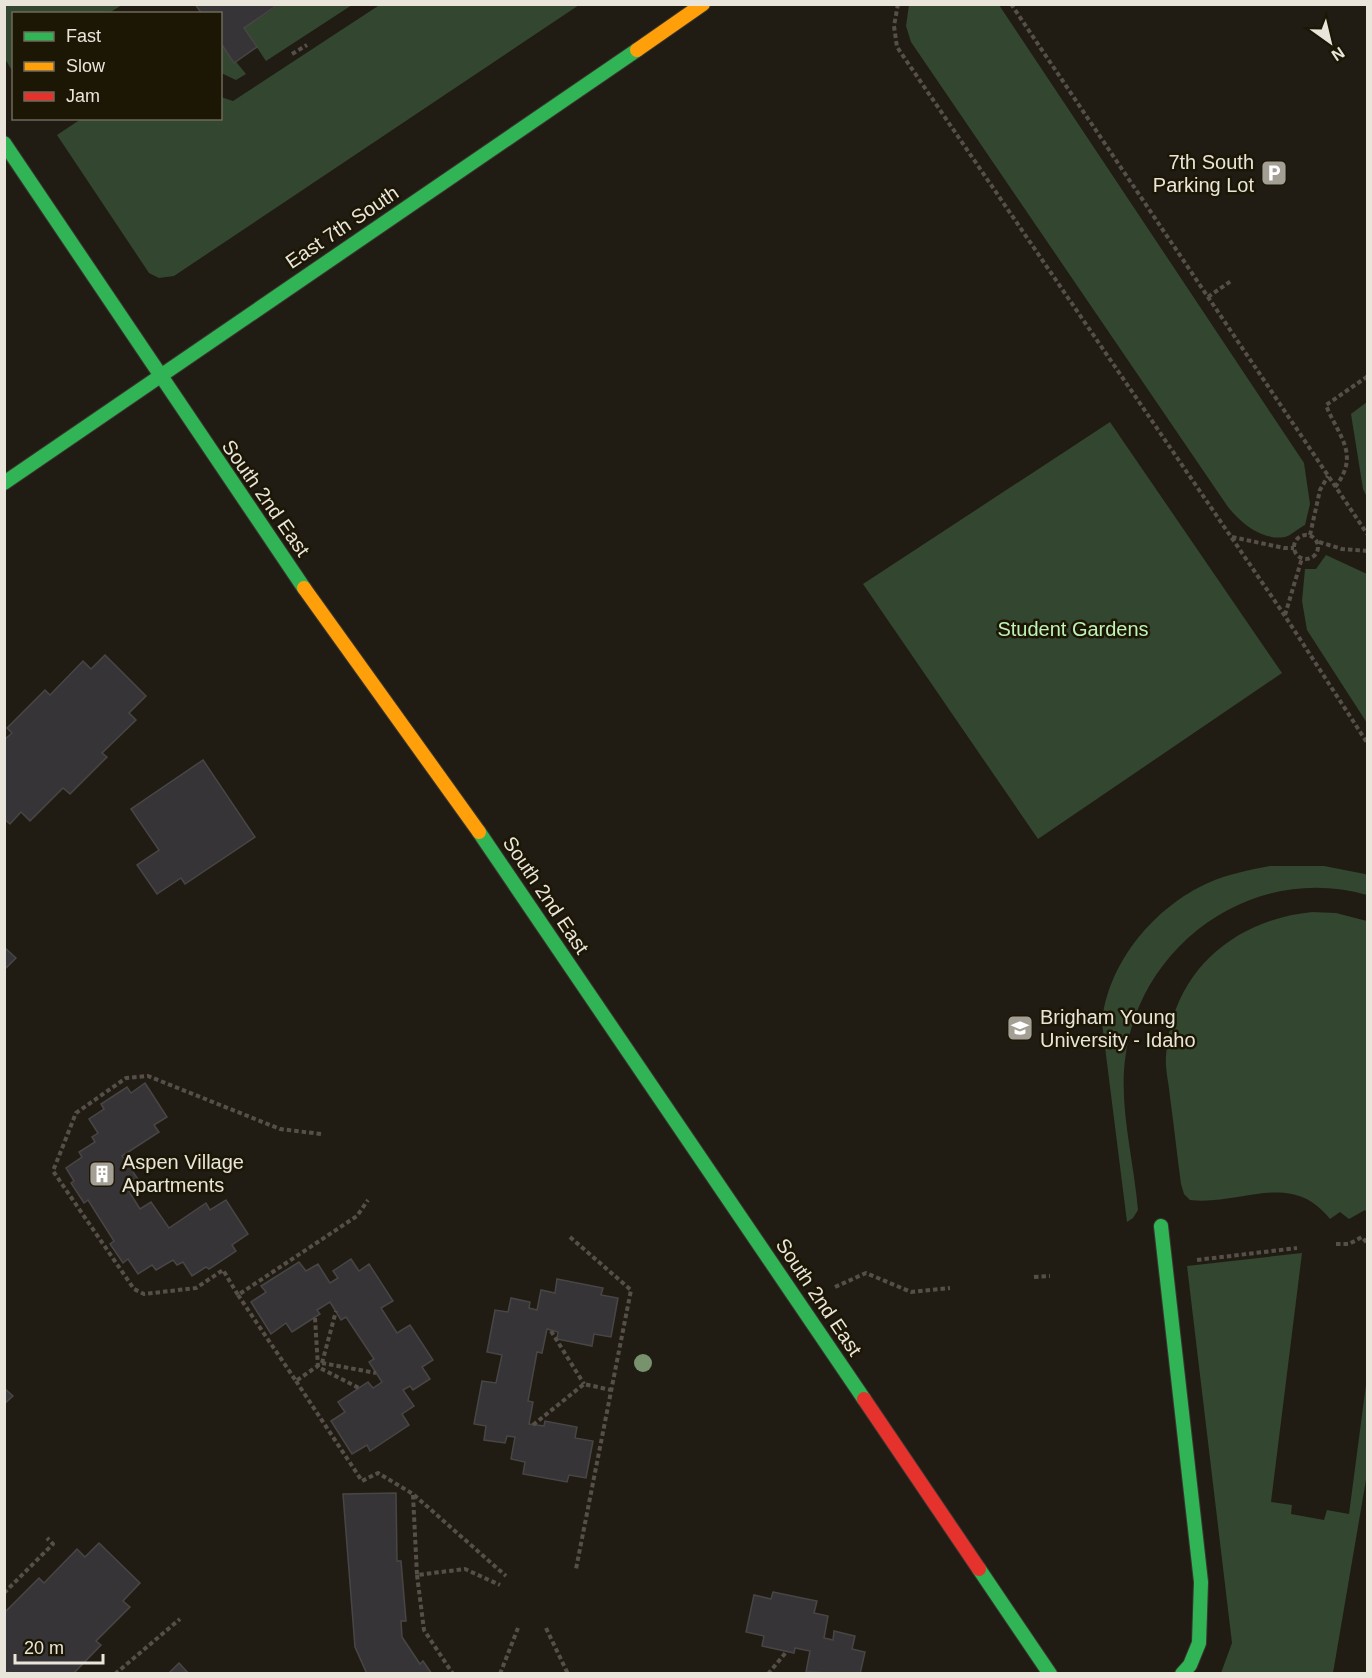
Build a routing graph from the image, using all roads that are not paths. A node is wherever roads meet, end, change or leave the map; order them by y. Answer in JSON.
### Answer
{"nodes":[{"id":1,"x":703,"y":4,"type":"edge"},
{"id":2,"x":4,"y":143,"type":"edge"},
{"id":3,"x":158,"y":376,"type":"junction"},
{"id":4,"x":4,"y":483,"type":"edge"},
{"id":5,"x":1161,"y":1226,"type":"dead end"},
{"id":6,"x":1050,"y":1674,"type":"edge"},
{"id":7,"x":1182,"y":1674,"type":"edge"}],
"edges":[{"from":1,"to":3,"type":"main road","name":"East 7th South"},
{"from":2,"to":3,"type":"main road","name":"South 2nd East"},
{"from":3,"to":4,"type":"main road","name":"East 7th South"},
{"from":3,"to":6,"type":"main road","name":"South 2nd East"},
{"from":5,"to":7,"type":"main road"}]}
